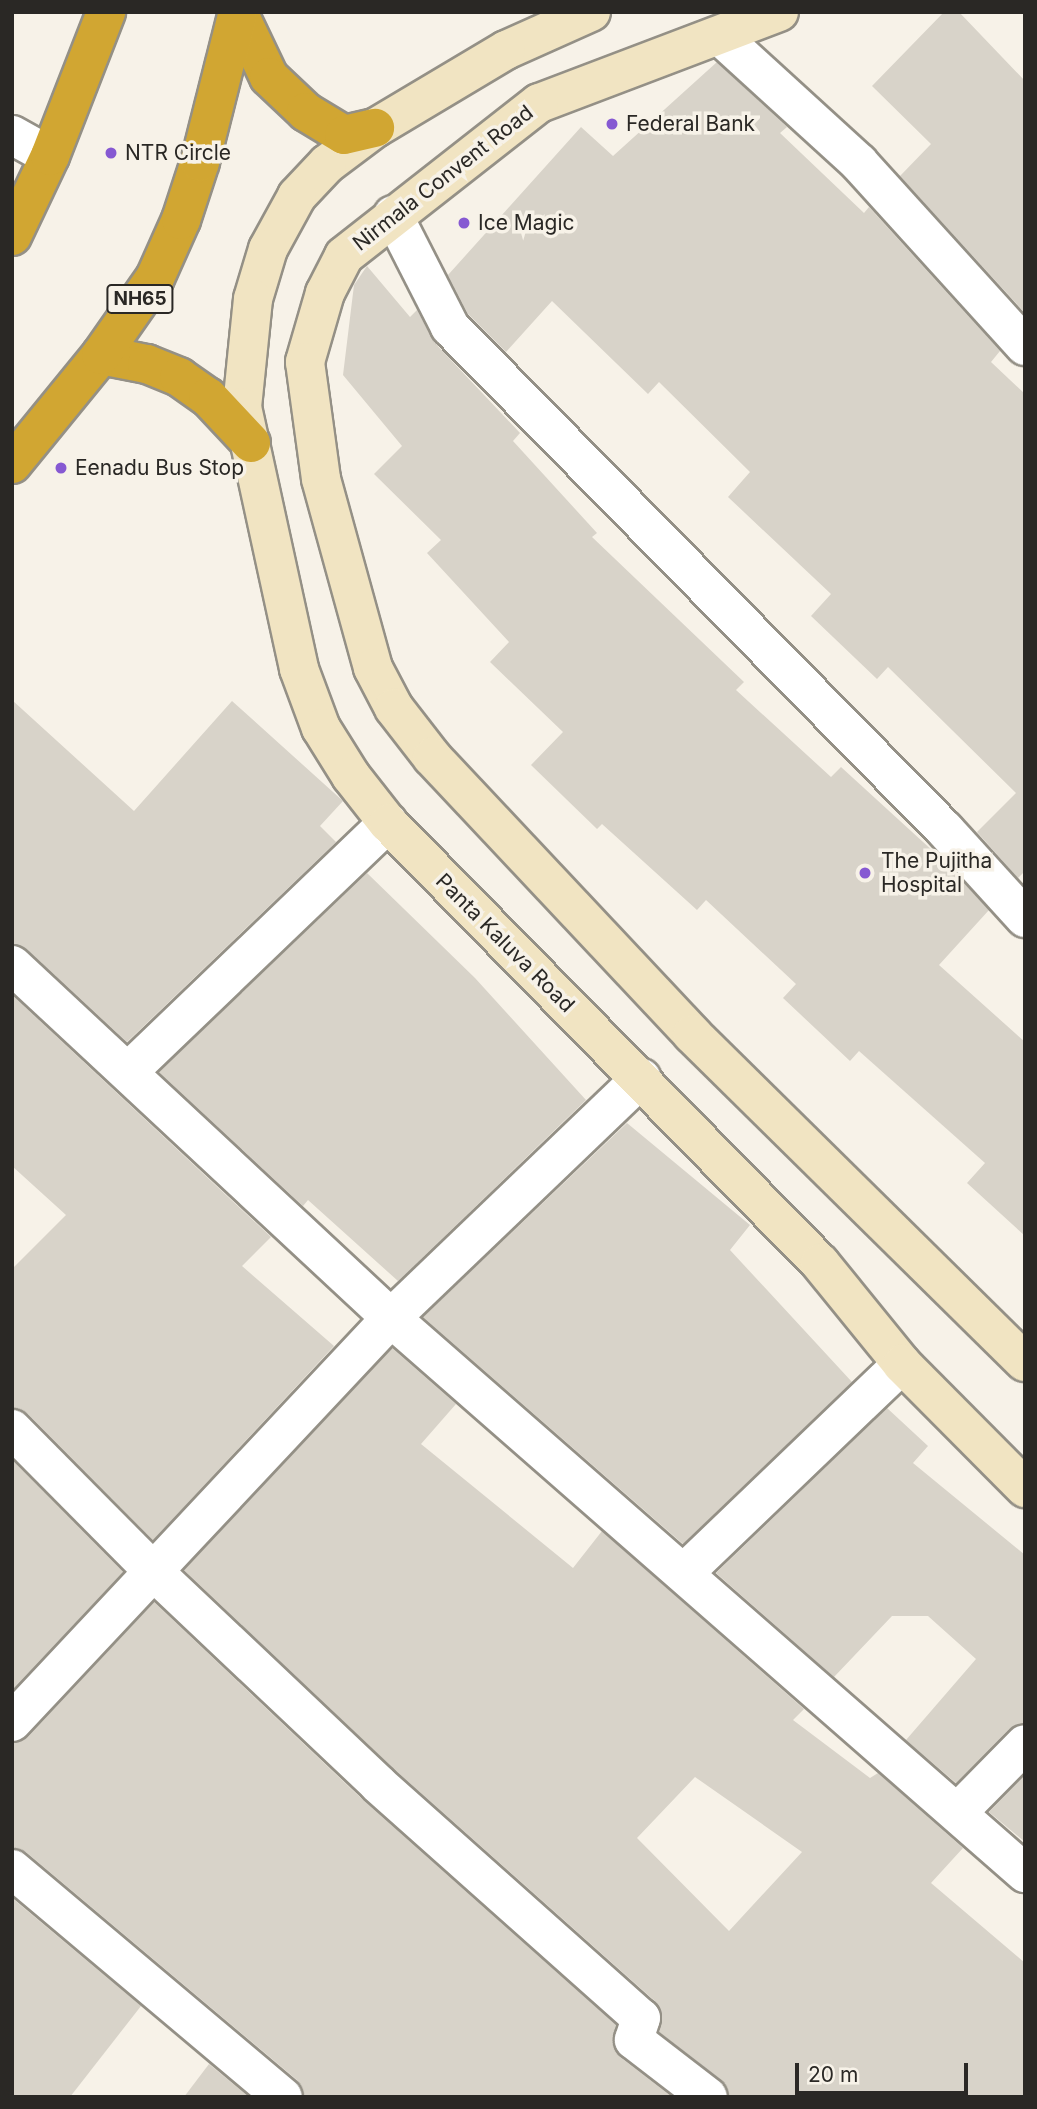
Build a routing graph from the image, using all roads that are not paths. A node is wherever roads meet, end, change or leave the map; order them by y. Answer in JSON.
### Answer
{"nodes":[{"id":1,"x":106,"y":12,"type":"edge"},
{"id":2,"x":238,"y":12,"type":"edge"},
{"id":3,"x":591,"y":12,"type":"edge"},
{"id":4,"x":779,"y":12,"type":"edge"},
{"id":5,"x":720,"y":36,"type":"junction"},
{"id":6,"x":375,"y":128,"type":"junction"},
{"id":7,"x":12,"y":135,"type":"edge"},
{"id":8,"x":50,"y":156,"type":"junction"},
{"id":9,"x":393,"y":215,"type":"junction"},
{"id":10,"x":12,"y":236,"type":"edge"},
{"id":11,"x":1025,"y":346,"type":"edge"},
{"id":12,"x":101,"y":355,"type":"junction"},
{"id":13,"x":251,"y":443,"type":"junction"},
{"id":14,"x":12,"y":464,"type":"edge"},
{"id":15,"x":388,"y":822,"type":"junction"},
{"id":16,"x":1025,"y":918,"type":"edge"},
{"id":17,"x":12,"y":965,"type":"edge"},
{"id":18,"x":129,"y":1071,"type":"junction"},
{"id":19,"x":641,"y":1078,"type":"junction"},
{"id":20,"x":391,"y":1318,"type":"junction"},
{"id":21,"x":1025,"y":1362,"type":"edge"},
{"id":22,"x":902,"y":1364,"type":"junction"},
{"id":23,"x":12,"y":1429,"type":"edge"},
{"id":24,"x":1025,"y":1488,"type":"edge"},
{"id":25,"x":152,"y":1569,"type":"junction"},
{"id":26,"x":684,"y":1573,"type":"junction"},
{"id":27,"x":12,"y":1722,"type":"edge"},
{"id":28,"x":1025,"y":1744,"type":"edge"},
{"id":29,"x":958,"y":1812,"type":"junction"},
{"id":30,"x":12,"y":1869,"type":"edge"},
{"id":31,"x":1025,"y":1873,"type":"edge"},
{"id":32,"x":283,"y":2097,"type":"edge"},
{"id":33,"x":708,"y":2097,"type":"edge"}],
"edges":[{"from":1,"to":8,"type":"highway"},
{"from":2,"to":6,"type":"highway"},
{"from":2,"to":12,"type":"highway","number":"NH65"},
{"from":3,"to":6,"type":"street"},
{"from":4,"to":5,"type":"street","name":"Nirmala Convent Road"},
{"from":5,"to":9,"type":"street","name":"Nirmala Convent Road"},
{"from":5,"to":11,"type":"street"},
{"from":6,"to":13,"type":"street","name":"Panta Kaluva Road"},
{"from":7,"to":8,"type":"street"},
{"from":8,"to":10,"type":"highway"},
{"from":9,"to":16,"type":"street"},
{"from":9,"to":21,"type":"street","name":"Nirmala Convent Road"},
{"from":12,"to":13,"type":"highway"},
{"from":12,"to":14,"type":"highway","number":"NH65"},
{"from":13,"to":15,"type":"street","name":"Panta Kaluva Road"},
{"from":15,"to":18,"type":"street"},
{"from":15,"to":19,"type":"street","name":"Panta Kaluva Road"},
{"from":17,"to":18,"type":"street"},
{"from":18,"to":20,"type":"street"},
{"from":19,"to":20,"type":"street"},
{"from":19,"to":22,"type":"street","name":"Panta Kaluva Road"},
{"from":20,"to":25,"type":"street"},
{"from":20,"to":26,"type":"street"},
{"from":22,"to":24,"type":"street","name":"Panta Kaluva Road"},
{"from":22,"to":26,"type":"street"},
{"from":23,"to":25,"type":"street"},
{"from":25,"to":27,"type":"street"},
{"from":25,"to":33,"type":"street"},
{"from":26,"to":29,"type":"street"},
{"from":28,"to":29,"type":"street"},
{"from":29,"to":31,"type":"street"},
{"from":30,"to":32,"type":"street"}]}
